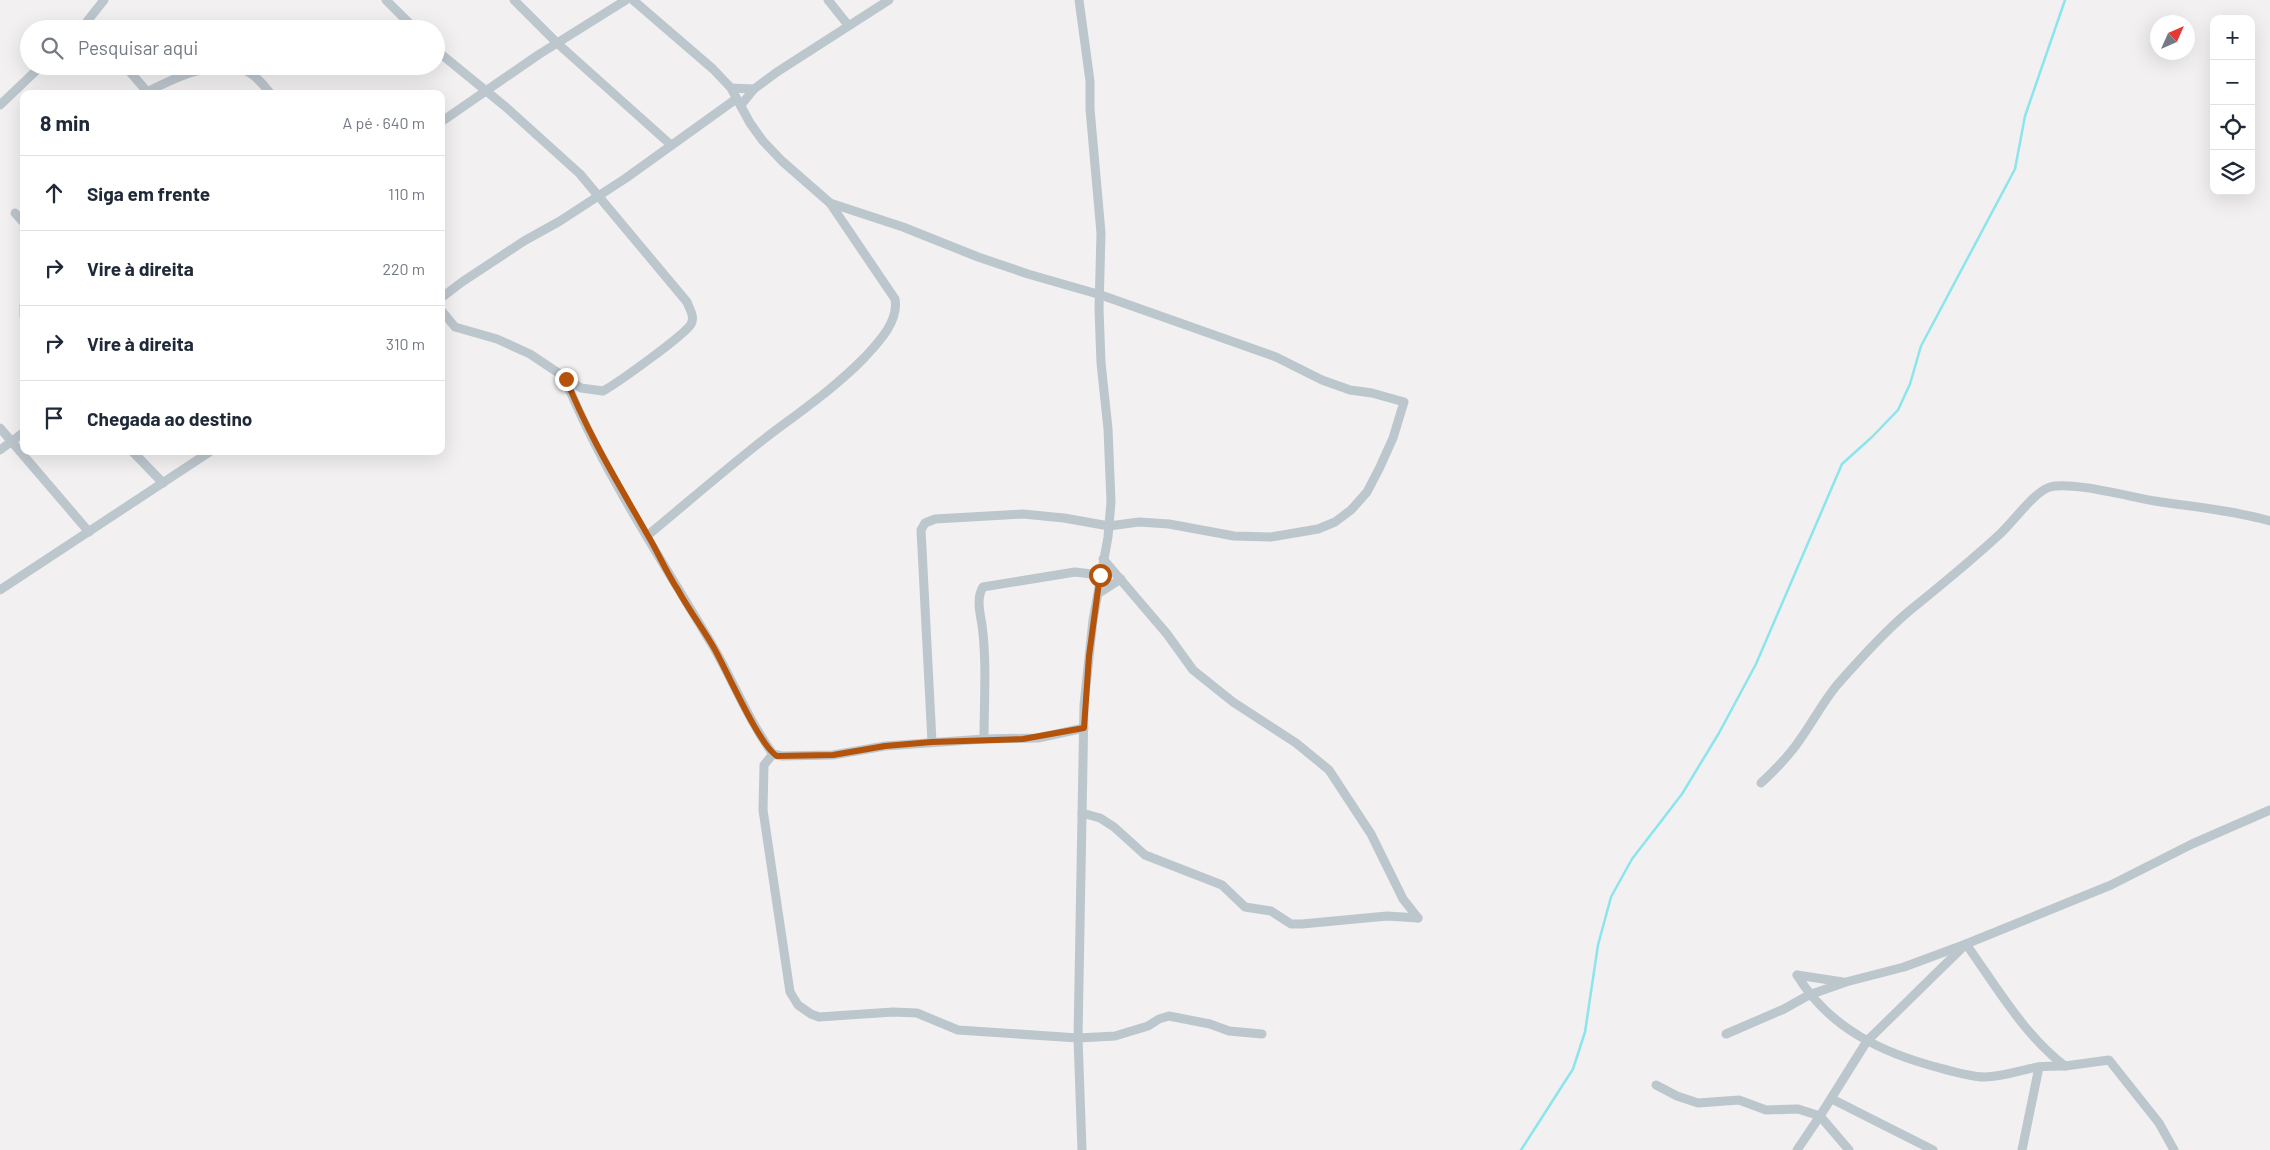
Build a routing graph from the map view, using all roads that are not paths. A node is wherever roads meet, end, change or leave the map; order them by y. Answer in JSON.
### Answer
{"nodes":[{"id":1,"x":104,"y":0,"type":"edge"},
{"id":2,"x":386,"y":0,"type":"edge"},
{"id":3,"x":514,"y":0,"type":"edge"},
{"id":4,"x":626,"y":0,"type":"edge"},
{"id":5,"x":633,"y":0,"type":"edge"},
{"id":6,"x":828,"y":0,"type":"edge"},
{"id":7,"x":889,"y":0,"type":"edge"},
{"id":8,"x":1079,"y":0,"type":"edge"},
{"id":9,"x":91,"y":20,"type":"edge"},
{"id":10,"x":406,"y":20,"type":"edge"},
{"id":11,"x":848,"y":25,"type":"junction"},
{"id":12,"x":557,"y":43,"type":"junction"},
{"id":13,"x":445,"y":58,"type":"edge"},
{"id":14,"x":32,"y":75,"type":"edge"},
{"id":15,"x":133,"y":75,"type":"edge"},
{"id":16,"x":183,"y":75,"type":"edge"},
{"id":17,"x":253,"y":75,"type":"edge"},
{"id":18,"x":731,"y":88,"type":"junction"},
{"id":19,"x":754,"y":89,"type":"junction"},
{"id":20,"x":145,"y":90,"type":"edge"},
{"id":21,"x":154,"y":90,"type":"edge"},
{"id":22,"x":267,"y":90,"type":"edge"},
{"id":23,"x":486,"y":92,"type":"junction"},
{"id":24,"x":738,"y":102,"type":"junction"},
{"id":25,"x":0,"y":105,"type":"edge"},
{"id":26,"x":445,"y":119,"type":"edge"},
{"id":27,"x":671,"y":145,"type":"junction"},
{"id":28,"x":600,"y":196,"type":"junction"},
{"id":29,"x":830,"y":202,"type":"junction"},
{"id":30,"x":15,"y":214,"type":"dead end"},
{"id":31,"x":20,"y":219,"type":"edge"},
{"id":32,"x":445,"y":295,"type":"edge"},
{"id":33,"x":1101,"y":295,"type":"junction"},
{"id":34,"x":445,"y":315,"type":"edge"},
{"id":35,"x":566,"y":379,"type":"junction"},
{"id":36,"x":0,"y":428,"type":"edge"},
{"id":37,"x":20,"y":435,"type":"edge"},
{"id":38,"x":12,"y":441,"type":"junction"},
{"id":39,"x":0,"y":450,"type":"edge"},
{"id":40,"x":20,"y":450,"type":"edge"},
{"id":41,"x":24,"y":455,"type":"edge"},
{"id":42,"x":136,"y":455,"type":"edge"},
{"id":43,"x":205,"y":455,"type":"edge"},
{"id":44,"x":163,"y":484,"type":"junction"},
{"id":45,"x":2270,"y":521,"type":"edge"},
{"id":46,"x":1109,"y":526,"type":"junction"},
{"id":47,"x":89,"y":532,"type":"junction"},
{"id":48,"x":648,"y":535,"type":"junction"},
{"id":49,"x":1103,"y":559,"type":"junction"},
{"id":50,"x":1100,"y":575,"type":"junction"},
{"id":51,"x":1121,"y":580,"type":"junction"},
{"id":52,"x":0,"y":590,"type":"edge"},
{"id":53,"x":1099,"y":593,"type":"junction"},
{"id":54,"x":1084,"y":728,"type":"junction"},
{"id":55,"x":984,"y":739,"type":"junction"},
{"id":56,"x":932,"y":742,"type":"junction"},
{"id":57,"x":773,"y":754,"type":"junction"},
{"id":58,"x":1761,"y":783,"type":"dead end"},
{"id":59,"x":2270,"y":810,"type":"edge"},
{"id":60,"x":1082,"y":813,"type":"junction"},
{"id":61,"x":1966,"y":944,"type":"junction"},
{"id":62,"x":1846,"y":982,"type":"junction"},
{"id":63,"x":1809,"y":995,"type":"junction"},
{"id":64,"x":1262,"y":1034,"type":"dead end"},
{"id":65,"x":1726,"y":1034,"type":"dead end"},
{"id":66,"x":1078,"y":1038,"type":"junction"},
{"id":67,"x":1867,"y":1041,"type":"junction"},
{"id":68,"x":2065,"y":1066,"type":"junction"},
{"id":69,"x":2039,"y":1067,"type":"junction"},
{"id":70,"x":1656,"y":1085,"type":"dead end"},
{"id":71,"x":1832,"y":1099,"type":"junction"},
{"id":72,"x":1820,"y":1116,"type":"junction"},
{"id":73,"x":1082,"y":1150,"type":"edge"},
{"id":74,"x":1797,"y":1150,"type":"edge"},
{"id":75,"x":1848,"y":1150,"type":"edge"},
{"id":76,"x":1933,"y":1150,"type":"edge"},
{"id":77,"x":2022,"y":1150,"type":"edge"},
{"id":78,"x":2174,"y":1150,"type":"edge"}],
"edges":[{"from":1,"to":9,"type":"street"},
{"from":2,"to":10,"type":"street"},
{"from":3,"to":12,"type":"street"},
{"from":4,"to":12,"type":"street"},
{"from":5,"to":18,"type":"street"},
{"from":6,"to":11,"type":"street"},
{"from":7,"to":11,"type":"street"},
{"from":8,"to":33,"type":"street"},
{"from":11,"to":19,"type":"street"},
{"from":12,"to":23,"type":"street"},
{"from":12,"to":27,"type":"street"},
{"from":13,"to":23,"type":"street"},
{"from":14,"to":25,"type":"street"},
{"from":15,"to":20,"type":"street"},
{"from":16,"to":21,"type":"street"},
{"from":17,"to":22,"type":"street"},
{"from":18,"to":19,"type":"street"},
{"from":18,"to":24,"type":"street"},
{"from":19,"to":24,"type":"street"},
{"from":23,"to":26,"type":"street"},
{"from":23,"to":28,"type":"street"},
{"from":24,"to":27,"type":"street"},
{"from":24,"to":29,"type":"street"},
{"from":27,"to":28,"type":"street"},
{"from":28,"to":32,"type":"street"},
{"from":28,"to":35,"type":"street"},
{"from":29,"to":33,"type":"street"},
{"from":29,"to":48,"type":"street"},
{"from":30,"to":31,"type":"street"},
{"from":33,"to":46,"type":"street"},
{"from":33,"to":46,"type":"street"},
{"from":34,"to":35,"type":"street"},
{"from":35,"to":48,"type":"street"},
{"from":36,"to":38,"type":"street"},
{"from":37,"to":38,"type":"street"},
{"from":38,"to":39,"type":"street"},
{"from":38,"to":40,"type":"street"},
{"from":41,"to":47,"type":"street"},
{"from":42,"to":44,"type":"street"},
{"from":43,"to":44,"type":"street"},
{"from":44,"to":47,"type":"street"},
{"from":45,"to":58,"type":"street"},
{"from":46,"to":49,"type":"street"},
{"from":46,"to":56,"type":"street"},
{"from":47,"to":52,"type":"street"},
{"from":48,"to":57,"type":"street"},
{"from":49,"to":50,"type":"street"},
{"from":49,"to":51,"type":"street"},
{"from":50,"to":53,"type":"street"},
{"from":50,"to":55,"type":"street"},
{"from":51,"to":53,"type":"street"},
{"from":51,"to":60,"type":"street"},
{"from":53,"to":54,"type":"street"},
{"from":54,"to":55,"type":"street"},
{"from":54,"to":60,"type":"street"},
{"from":55,"to":56,"type":"street"},
{"from":56,"to":57,"type":"street"},
{"from":57,"to":66,"type":"street"},
{"from":59,"to":61,"type":"street"},
{"from":60,"to":66,"type":"street"},
{"from":61,"to":62,"type":"street"},
{"from":61,"to":67,"type":"street"},
{"from":61,"to":68,"type":"street"},
{"from":62,"to":63,"type":"street"},
{"from":62,"to":63,"type":"street"},
{"from":63,"to":65,"type":"street"},
{"from":63,"to":67,"type":"street"},
{"from":64,"to":66,"type":"street"},
{"from":66,"to":73,"type":"street"},
{"from":67,"to":69,"type":"street"},
{"from":67,"to":71,"type":"street"},
{"from":68,"to":69,"type":"street"},
{"from":68,"to":78,"type":"street"},
{"from":69,"to":77,"type":"street"},
{"from":70,"to":72,"type":"street"},
{"from":71,"to":72,"type":"street"},
{"from":71,"to":76,"type":"street"},
{"from":72,"to":74,"type":"street"},
{"from":72,"to":75,"type":"street"}]}
